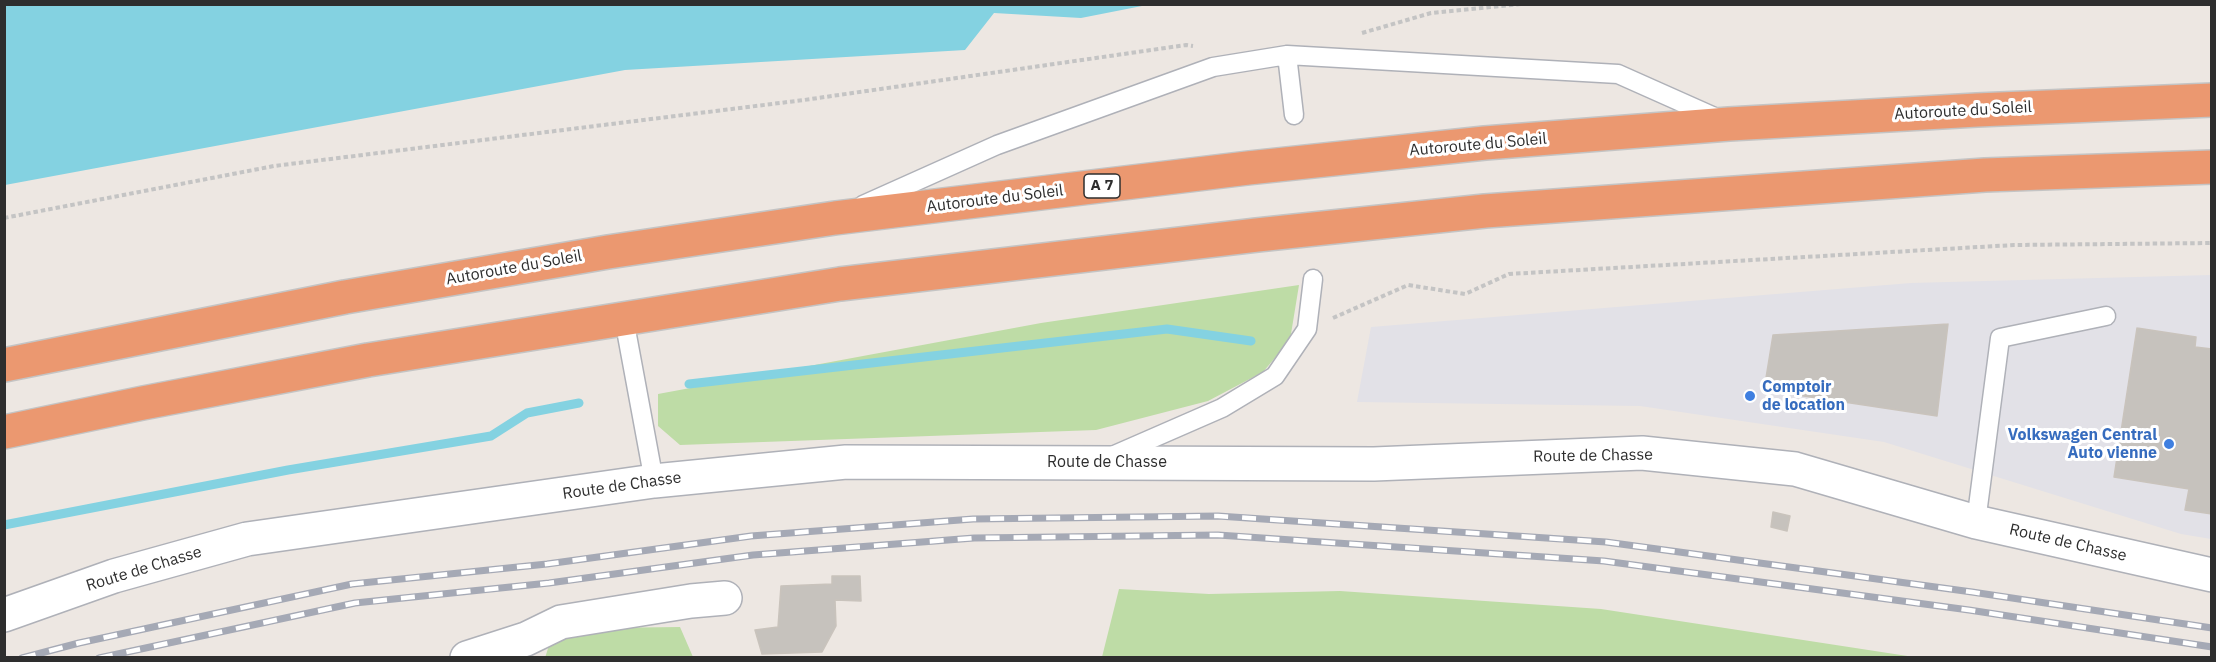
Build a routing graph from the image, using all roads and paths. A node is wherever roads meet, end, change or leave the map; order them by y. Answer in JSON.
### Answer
{"nodes":[{"id":1,"x":1521,"y":4,"type":"edge"},
{"id":2,"x":1353,"y":36,"type":"dead end"},
{"id":3,"x":1197,"y":46,"type":"dead end"},
{"id":4,"x":1287,"y":55,"type":"junction"},
{"id":5,"x":2211,"y":100,"type":"edge"},
{"id":6,"x":1294,"y":115,"type":"dead end"},
{"id":7,"x":1729,"y":124,"type":"junction"},
{"id":8,"x":2211,"y":167,"type":"edge"},
{"id":9,"x":4,"y":218,"type":"edge"},
{"id":10,"x":835,"y":218,"type":"junction"},
{"id":11,"x":2211,"y":243,"type":"edge"},
{"id":12,"x":1313,"y":279,"type":"dead end"},
{"id":13,"x":2106,"y":316,"type":"dead end"},
{"id":14,"x":624,"y":319,"type":"junction"},
{"id":15,"x":1307,"y":329,"type":"junction"},
{"id":16,"x":4,"y":365,"type":"edge"},
{"id":17,"x":4,"y":432,"type":"edge"},
{"id":18,"x":1100,"y":462,"type":"junction"},
{"id":19,"x":654,"y":481,"type":"junction"},
{"id":20,"x":1976,"y":522,"type":"junction"},
{"id":21,"x":2211,"y":575,"type":"edge"},
{"id":22,"x":725,"y":598,"type":"dead end"},
{"id":23,"x":4,"y":615,"type":"edge"},
{"id":24,"x":467,"y":657,"type":"edge"}],
"edges":[{"from":1,"to":2,"type":"path"},
{"from":3,"to":9,"type":"path"},
{"from":4,"to":6,"type":"lane"},
{"from":4,"to":7,"type":"lane"},
{"from":4,"to":10,"type":"lane"},
{"from":5,"to":7,"type":"highway","name":"Autoroute du Soleil","number":"A 7"},
{"from":7,"to":10,"type":"highway","name":"Autoroute du Soleil","number":"A 7"},
{"from":8,"to":14,"type":"highway"},
{"from":10,"to":16,"type":"highway","name":"Autoroute du Soleil","number":"A 7"},
{"from":11,"to":15,"type":"path"},
{"from":12,"to":15,"type":"lane"},
{"from":13,"to":20,"type":"lane"},
{"from":14,"to":17,"type":"highway"},
{"from":14,"to":19,"type":"lane"},
{"from":15,"to":18,"type":"lane"},
{"from":18,"to":19,"type":"main road","name":"Route de Chasse"},
{"from":18,"to":20,"type":"main road","name":"Route de Chasse"},
{"from":19,"to":23,"type":"main road","name":"Route de Chasse"},
{"from":20,"to":21,"type":"main road","name":"Route de Chasse"},
{"from":22,"to":24,"type":"main road"}]}
